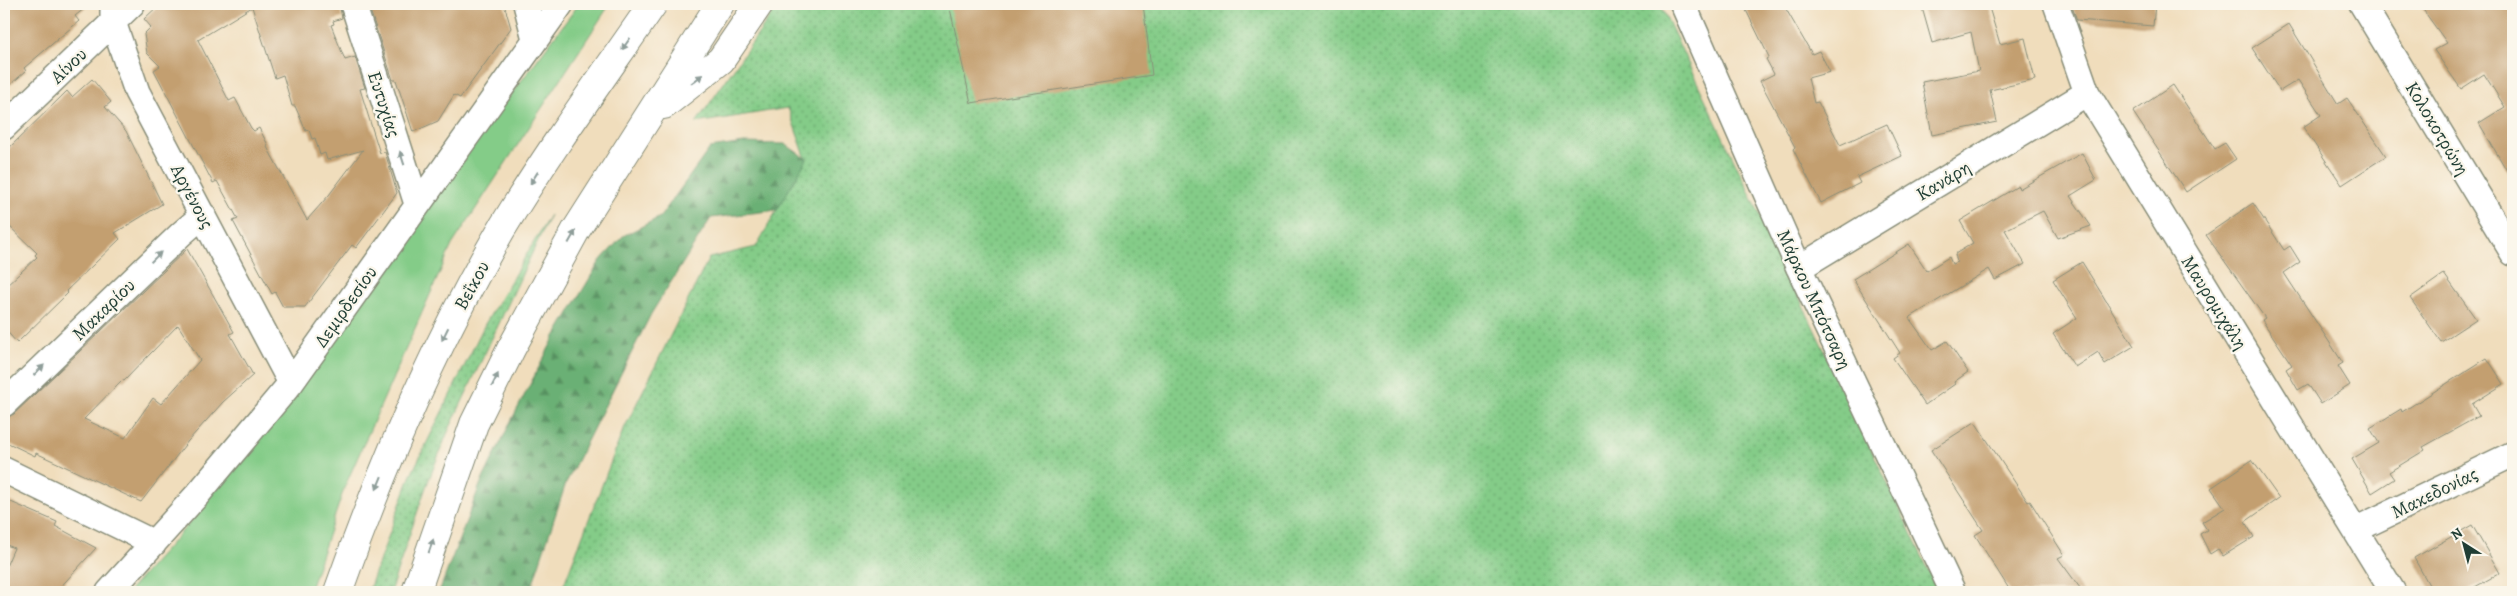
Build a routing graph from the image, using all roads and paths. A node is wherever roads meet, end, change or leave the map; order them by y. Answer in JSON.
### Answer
{"nodes":[{"id":1,"x":132,"y":4,"type":"edge"},
{"id":2,"x":354,"y":4,"type":"edge"},
{"id":3,"x":526,"y":4,"type":"edge"},
{"id":4,"x":561,"y":4,"type":"edge"},
{"id":5,"x":653,"y":4,"type":"edge"},
{"id":6,"x":720,"y":4,"type":"edge"},
{"id":7,"x":759,"y":4,"type":"edge"},
{"id":8,"x":1683,"y":4,"type":"edge"},
{"id":9,"x":2056,"y":4,"type":"edge"},
{"id":10,"x":2362,"y":4,"type":"edge"},
{"id":11,"x":113,"y":13,"type":"edge"},
{"id":12,"x":535,"y":39,"type":"junction"},
{"id":13,"x":2087,"y":93,"type":"junction"},
{"id":14,"x":645,"y":120,"type":"junction"},
{"id":15,"x":4,"y":126,"type":"edge"},
{"id":16,"x":417,"y":204,"type":"junction"},
{"id":17,"x":203,"y":216,"type":"junction"},
{"id":18,"x":2513,"y":253,"type":"edge"},
{"id":19,"x":1799,"y":268,"type":"junction"},
{"id":20,"x":291,"y":383,"type":"junction"},
{"id":21,"x":4,"y":404,"type":"edge"},
{"id":22,"x":2513,"y":454,"type":"edge"},
{"id":23,"x":4,"y":470,"type":"edge"},
{"id":24,"x":2355,"y":530,"type":"junction"},
{"id":25,"x":154,"y":543,"type":"junction"},
{"id":26,"x":109,"y":592,"type":"edge"},
{"id":27,"x":338,"y":592,"type":"edge"},
{"id":28,"x":416,"y":592,"type":"edge"},
{"id":29,"x":1953,"y":592,"type":"edge"},
{"id":30,"x":2393,"y":592,"type":"edge"}],
"edges":[{"from":1,"to":11,"type":"street","name":"Αίνου"},
{"from":16,"to":2,"type":"street","name":"Ευτυχίας","one_way":true},
{"from":3,"to":12,"type":"street"},
{"from":4,"to":12,"type":"street","name":"Δεμιρδεσίου"},
{"from":5,"to":27,"type":"main road","name":"Βεΐκου","one_way":true},
{"from":6,"to":14,"type":"main road"},
{"from":14,"to":7,"type":"main road","one_way":true},
{"from":8,"to":19,"type":"street","name":"Μάρκου Μπότσαρη"},
{"from":9,"to":13,"type":"street","name":"Μαυρομιχάλη"},
{"from":10,"to":18,"type":"street","name":"Κολοκοτρώνη"},
{"from":11,"to":15,"type":"street","name":"Αίνου"},
{"from":11,"to":17,"type":"street","name":"Αργένους"},
{"from":12,"to":16,"type":"street","name":"Δεμιρδεσίου"},
{"from":13,"to":19,"type":"street","name":"Κανάρη"},
{"from":13,"to":24,"type":"street","name":"Μαυρομιχάλη"},
{"from":28,"to":14,"type":"main road","one_way":true},
{"from":16,"to":20,"type":"street","name":"Δεμιρδεσίου"},
{"from":17,"to":20,"type":"street","name":"Αργένους"},
{"from":21,"to":17,"type":"street","name":"Μακαρίου","one_way":true},
{"from":19,"to":29,"type":"street","name":"Μάρκου Μπότσαρη"},
{"from":20,"to":25,"type":"street","name":"Δεμιρδεσίου"},
{"from":22,"to":24,"type":"street","name":"Μακεδονίας"},
{"from":23,"to":25,"type":"street"},
{"from":24,"to":30,"type":"street","name":"Μαυρομιχάλη"},
{"from":25,"to":26,"type":"street","name":"Δεμιρδεσίου"}]}
